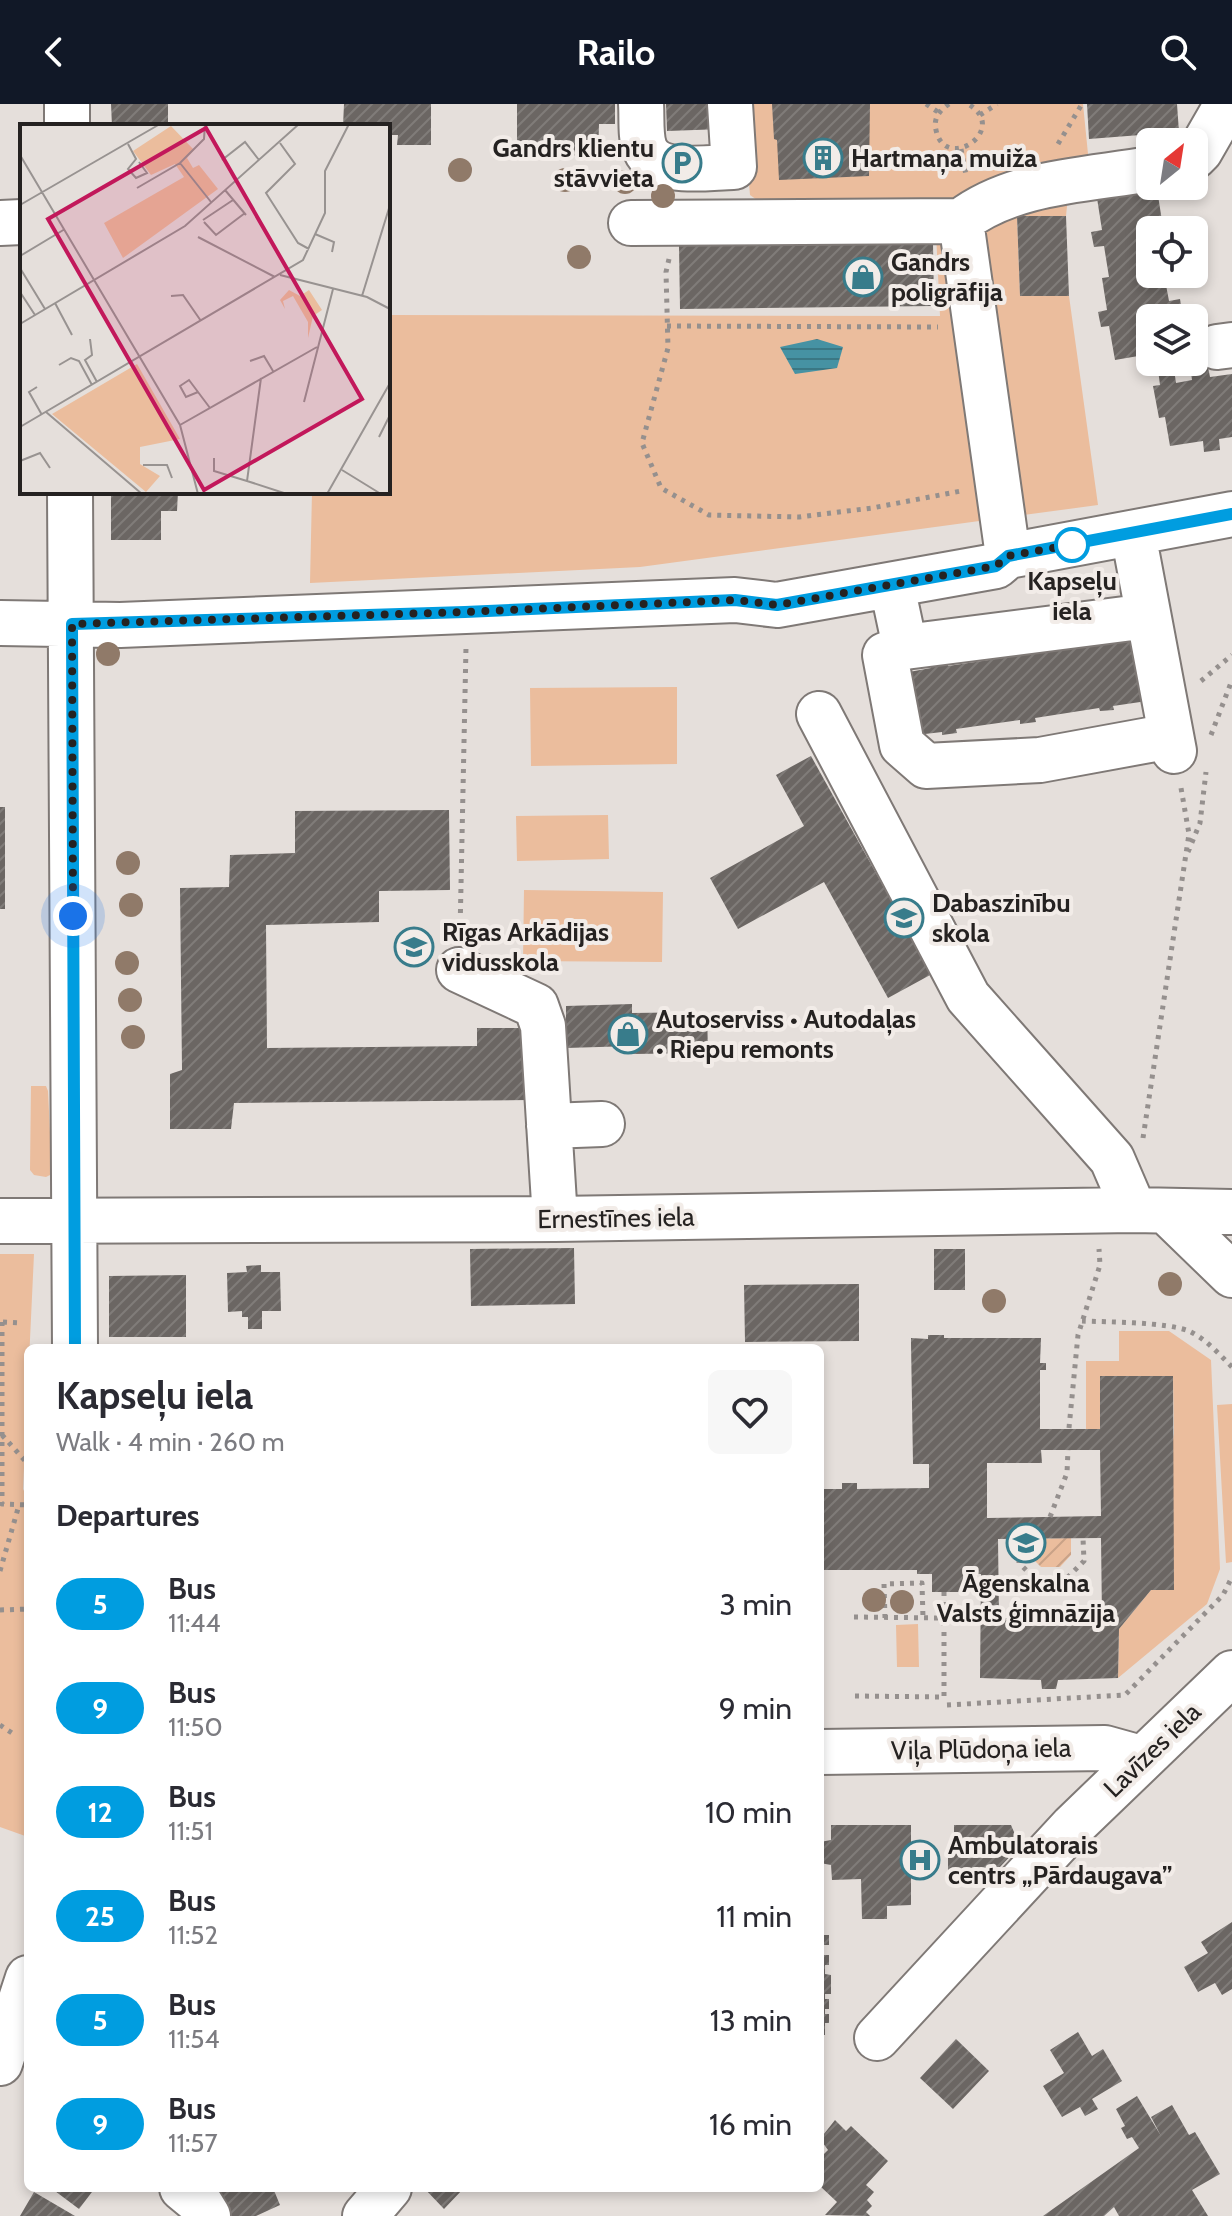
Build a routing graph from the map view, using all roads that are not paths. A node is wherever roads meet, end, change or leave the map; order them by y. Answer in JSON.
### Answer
{"nodes":[{"id":1,"x":641,"y":104,"type":"edge"},
{"id":2,"x":730,"y":104,"type":"edge"},
{"id":3,"x":1227,"y":104,"type":"edge"},
{"id":4,"x":1208,"y":137,"type":"edge"},
{"id":5,"x":1136,"y":171,"type":"edge"},
{"id":6,"x":961,"y":221,"type":"junction"},
{"id":7,"x":20,"y":222,"type":"edge"},
{"id":8,"x":0,"y":223,"type":"edge"},
{"id":9,"x":631,"y":223,"type":"dead end"},
{"id":10,"x":70,"y":494,"type":"edge"},
{"id":11,"x":1232,"y":514,"type":"edge"},
{"id":12,"x":1133,"y":533,"type":"junction"},
{"id":13,"x":1008,"y":556,"type":"junction"},
{"id":14,"x":892,"y":586,"type":"junction"},
{"id":15,"x":1148,"y":616,"type":"junction"},
{"id":16,"x":0,"y":623,"type":"edge"},
{"id":17,"x":72,"y":624,"type":"junction"},
{"id":18,"x":905,"y":647,"type":"junction"},
{"id":19,"x":819,"y":714,"type":"dead end"},
{"id":20,"x":459,"y":970,"type":"road end"},
{"id":21,"x":602,"y":1124,"type":"dead end"},
{"id":22,"x":549,"y":1126,"type":"junction"},
{"id":23,"x":1132,"y":1211,"type":"junction"},
{"id":24,"x":1232,"y":1212,"type":"edge"},
{"id":25,"x":555,"y":1219,"type":"junction"},
{"id":26,"x":73,"y":1220,"type":"junction"},
{"id":27,"x":0,"y":1221,"type":"edge"},
{"id":28,"x":1232,"y":1275,"type":"edge"},
{"id":29,"x":75,"y":1344,"type":"edge"},
{"id":30,"x":1231,"y":1675,"type":"edge"},
{"id":31,"x":824,"y":1752,"type":"edge"},
{"id":32,"x":1141,"y":1758,"type":"junction"},
{"id":33,"x":24,"y":1990,"type":"edge"},
{"id":34,"x":877,"y":2038,"type":"dead end"},
{"id":35,"x":0,"y":2063,"type":"edge"},
{"id":36,"x":187,"y":2192,"type":"edge"},
{"id":37,"x":386,"y":2192,"type":"edge"},
{"id":38,"x":208,"y":2216,"type":"edge"},
{"id":39,"x":365,"y":2216,"type":"edge"}],
"edges":[{"from":1,"to":2,"type":"street"},
{"from":3,"to":4,"type":"street"},
{"from":5,"to":6,"type":"street"},
{"from":6,"to":9,"type":"street"},
{"from":6,"to":13,"type":"street"},
{"from":7,"to":8,"type":"street"},
{"from":10,"to":17,"type":"street"},
{"from":11,"to":12,"type":"street"},
{"from":12,"to":13,"type":"street"},
{"from":12,"to":15,"type":"street"},
{"from":13,"to":14,"type":"street"},
{"from":14,"to":17,"type":"street"},
{"from":14,"to":18,"type":"street"},
{"from":15,"to":18,"type":"street"},
{"from":15,"to":18,"type":"street"},
{"from":16,"to":17,"type":"street"},
{"from":17,"to":26,"type":"street"},
{"from":19,"to":23,"type":"street"},
{"from":20,"to":22,"type":"street"},
{"from":21,"to":22,"type":"street"},
{"from":22,"to":25,"type":"street"},
{"from":23,"to":24,"type":"street","name":"Ernestīnes iela"},
{"from":23,"to":25,"type":"street","name":"Ernestīnes iela"},
{"from":23,"to":28,"type":"street"},
{"from":25,"to":26,"type":"street","name":"Ernestīnes iela"},
{"from":26,"to":27,"type":"street","name":"Ernestīnes iela"},
{"from":26,"to":29,"type":"street"},
{"from":30,"to":32,"type":"street","name":"Lavīzes iela"},
{"from":31,"to":32,"type":"street","name":"Viļa Plūdoņa iela"},
{"from":32,"to":34,"type":"street","name":"Lavīzes iela"},
{"from":33,"to":35,"type":"street"},
{"from":36,"to":38,"type":"street"},
{"from":37,"to":39,"type":"street"}]}
